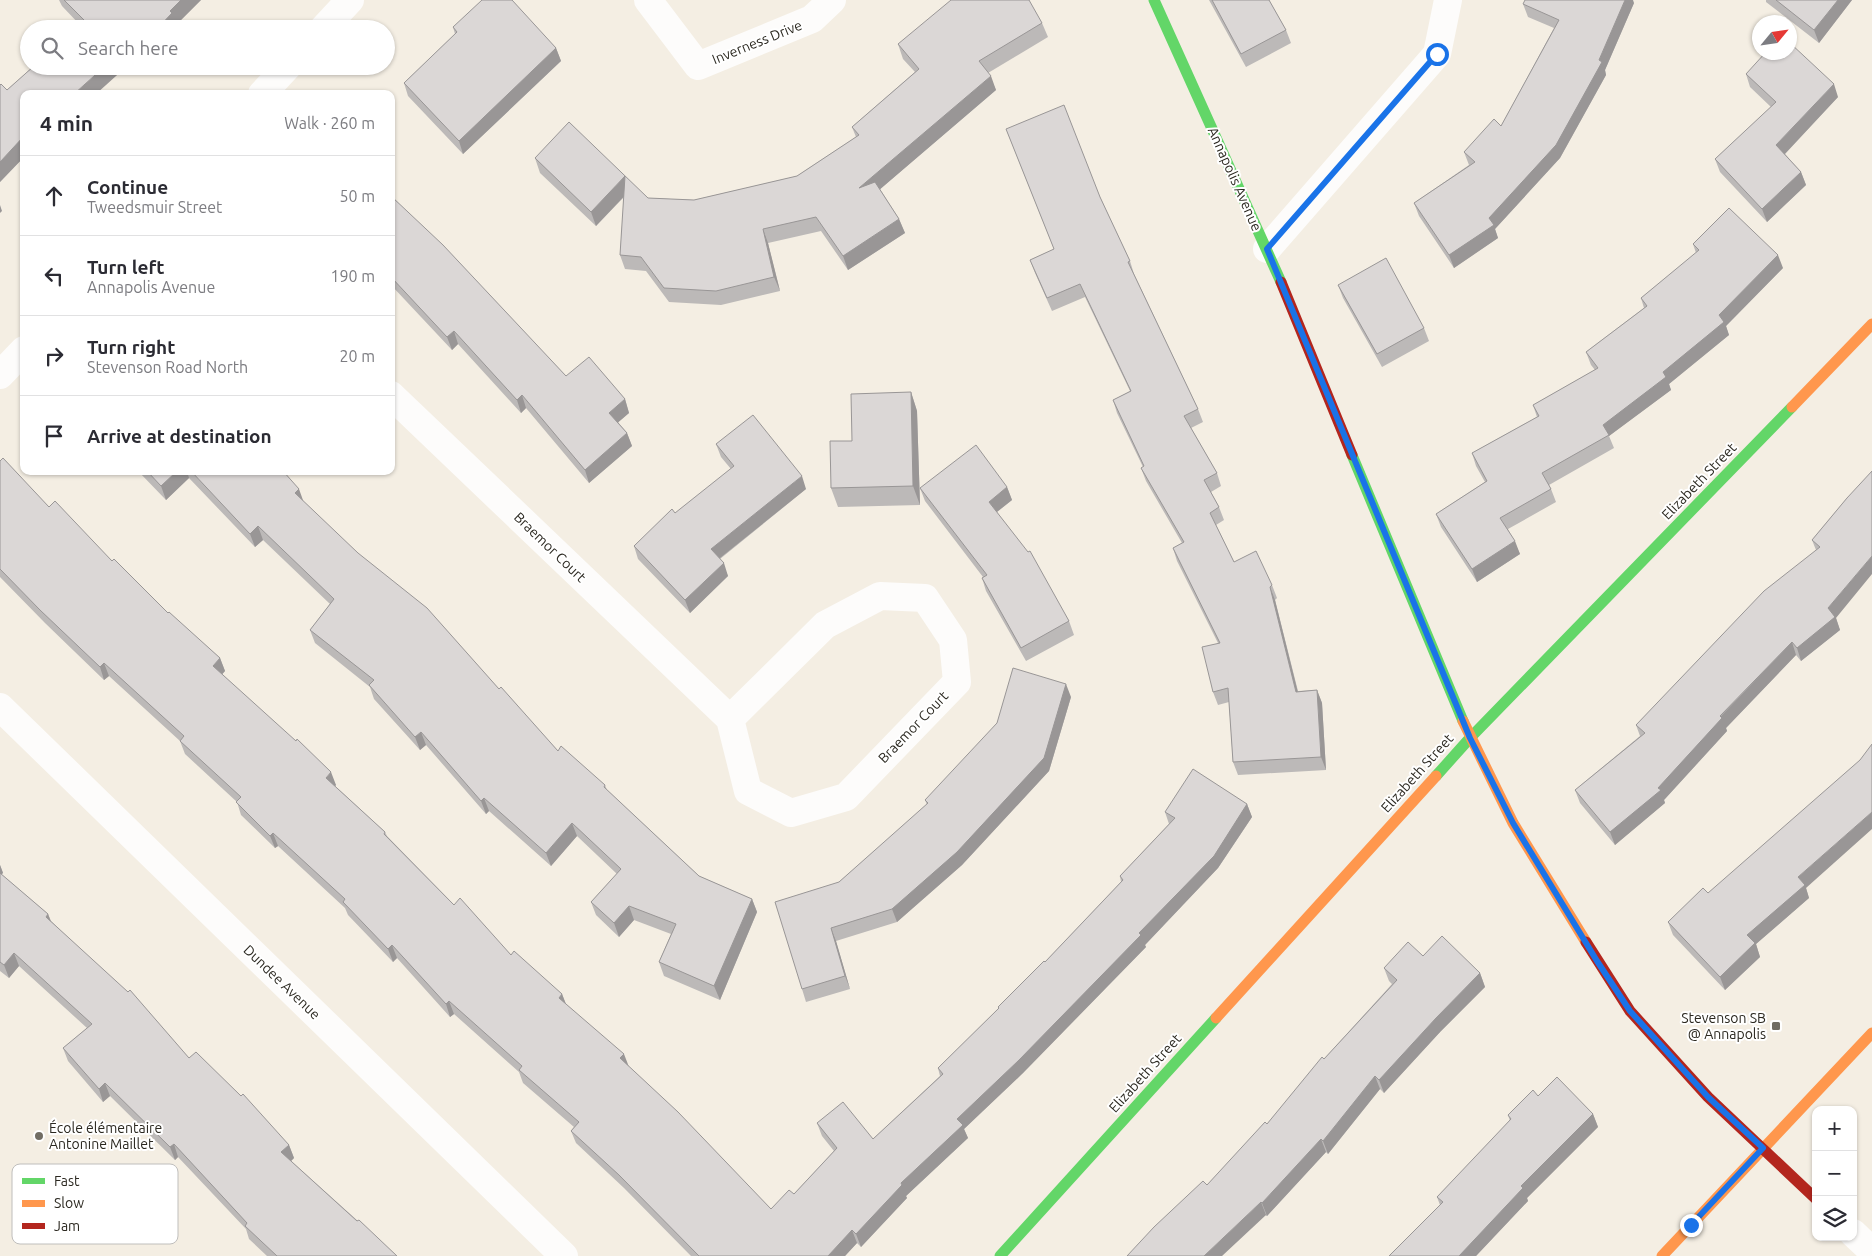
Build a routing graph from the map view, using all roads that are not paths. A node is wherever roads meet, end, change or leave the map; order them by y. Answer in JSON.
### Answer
{"nodes":[{"id":1,"x":350,"y":0,"type":"edge"},
{"id":2,"x":648,"y":0,"type":"edge"},
{"id":3,"x":832,"y":0,"type":"edge"},
{"id":4,"x":1154,"y":0,"type":"edge"},
{"id":5,"x":1448,"y":0,"type":"edge"},
{"id":6,"x":331,"y":20,"type":"edge"},
{"id":7,"x":280,"y":75,"type":"edge"},
{"id":8,"x":266,"y":90,"type":"edge"},
{"id":9,"x":1267,"y":249,"type":"junction"},
{"id":10,"x":1872,"y":324,"type":"edge"},
{"id":11,"x":20,"y":354,"type":"edge"},
{"id":12,"x":0,"y":375,"type":"edge"},
{"id":13,"x":395,"y":399,"type":"edge"},
{"id":14,"x":0,"y":707,"type":"edge"},
{"id":15,"x":730,"y":719,"type":"junction"},
{"id":16,"x":1470,"y":738,"type":"junction"},
{"id":17,"x":1872,"y":1032,"type":"edge"},
{"id":18,"x":1763,"y":1148,"type":"junction"},
{"id":19,"x":1813,"y":1196,"type":"edge"},
{"id":20,"x":1857,"y":1237,"type":"edge"},
{"id":21,"x":1872,"y":1251,"type":"edge"},
{"id":22,"x":564,"y":1256,"type":"edge"},
{"id":23,"x":1000,"y":1256,"type":"edge"},
{"id":24,"x":1662,"y":1256,"type":"edge"}],
"edges":[{"from":1,"to":6,"type":"street"},
{"from":2,"to":3,"type":"street","name":"Inverness Drive"},
{"from":4,"to":9,"type":"street","name":"Annapolis Avenue"},
{"from":5,"to":9,"type":"street"},
{"from":7,"to":8,"type":"street"},
{"from":9,"to":16,"type":"street","name":"Annapolis Avenue"},
{"from":10,"to":16,"type":"street","name":"Elizabeth Street"},
{"from":11,"to":12,"type":"street"},
{"from":13,"to":15,"type":"street","name":"Braemor Court"},
{"from":14,"to":22,"type":"street","name":"Dundee Avenue"},
{"from":15,"to":15,"type":"street","name":"Braemor Court"},
{"from":16,"to":18,"type":"street","name":"Annapolis Avenue"},
{"from":16,"to":23,"type":"street","name":"Elizabeth Street"},
{"from":17,"to":18,"type":"street"},
{"from":18,"to":19,"type":"street","name":"Annapolis Avenue"},
{"from":18,"to":24,"type":"street"},
{"from":20,"to":21,"type":"street"}]}
